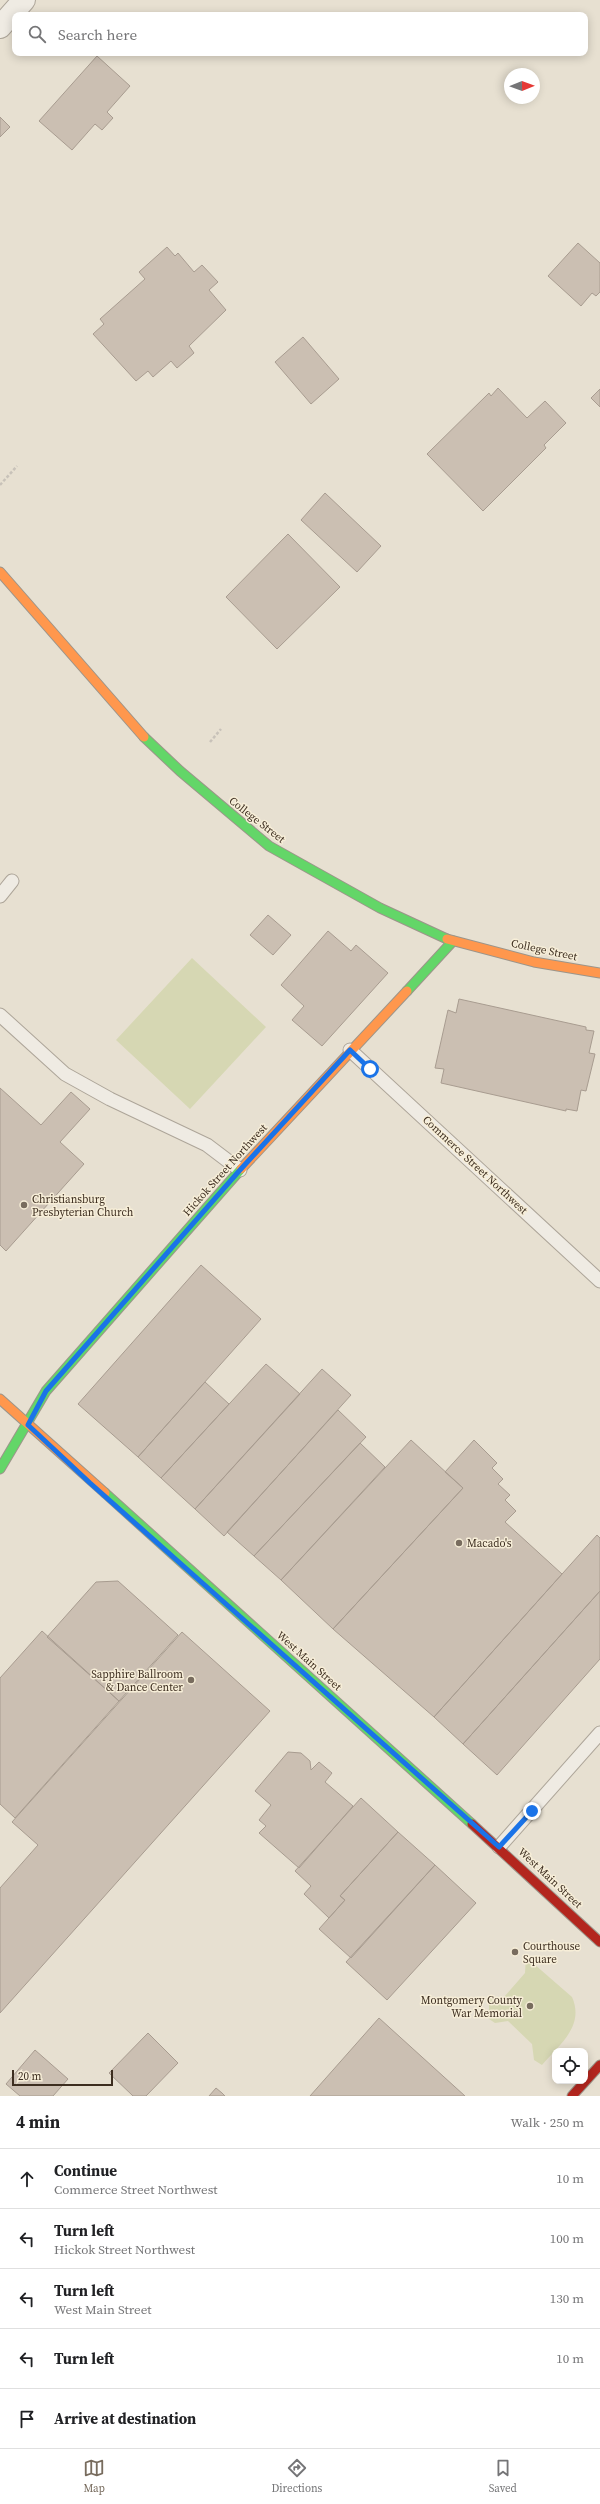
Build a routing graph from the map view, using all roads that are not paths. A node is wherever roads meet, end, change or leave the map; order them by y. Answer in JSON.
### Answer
{"nodes":[{"id":1,"x":24,"y":0,"type":"edge"},
{"id":2,"x":13,"y":12,"type":"edge"},
{"id":3,"x":12,"y":14,"type":"edge"},
{"id":4,"x":0,"y":27,"type":"edge"},
{"id":5,"x":0,"y":572,"type":"edge"},
{"id":6,"x":12,"y":881,"type":"dead end"},
{"id":7,"x":0,"y":896,"type":"edge"},
{"id":8,"x":453,"y":941,"type":"junction"},
{"id":9,"x":600,"y":973,"type":"edge"},
{"id":10,"x":0,"y":1015,"type":"edge"},
{"id":11,"x":350,"y":1050,"type":"junction"},
{"id":12,"x":240,"y":1170,"type":"junction"},
{"id":13,"x":600,"y":1281,"type":"edge"},
{"id":14,"x":0,"y":1399,"type":"edge"},
{"id":15,"x":28,"y":1425,"type":"junction"},
{"id":16,"x":0,"y":1469,"type":"edge"},
{"id":17,"x":600,"y":1733,"type":"edge"},
{"id":18,"x":499,"y":1847,"type":"junction"},
{"id":19,"x":600,"y":1942,"type":"edge"},
{"id":20,"x":600,"y":2065,"type":"edge"},
{"id":21,"x":572,"y":2096,"type":"edge"}],
"edges":[{"from":1,"to":2,"type":"street"},
{"from":3,"to":4,"type":"street"},
{"from":5,"to":8,"type":"street","name":"College Street"},
{"from":6,"to":7,"type":"lane"},
{"from":8,"to":9,"type":"street","name":"College Street"},
{"from":8,"to":11,"type":"street","name":"Hickok Street Northwest"},
{"from":10,"to":12,"type":"lane"},
{"from":11,"to":12,"type":"street","name":"Hickok Street Northwest"},
{"from":11,"to":13,"type":"lane","name":"Commerce Street Northwest"},
{"from":12,"to":15,"type":"street","name":"Hickok Street Northwest"},
{"from":14,"to":15,"type":"street","name":"West Main Street"},
{"from":15,"to":16,"type":"street","name":"Hickok Street Northwest"},
{"from":15,"to":18,"type":"street","name":"West Main Street"},
{"from":17,"to":18,"type":"lane"},
{"from":18,"to":19,"type":"street","name":"West Main Street"},
{"from":20,"to":21,"type":"street"}]}
